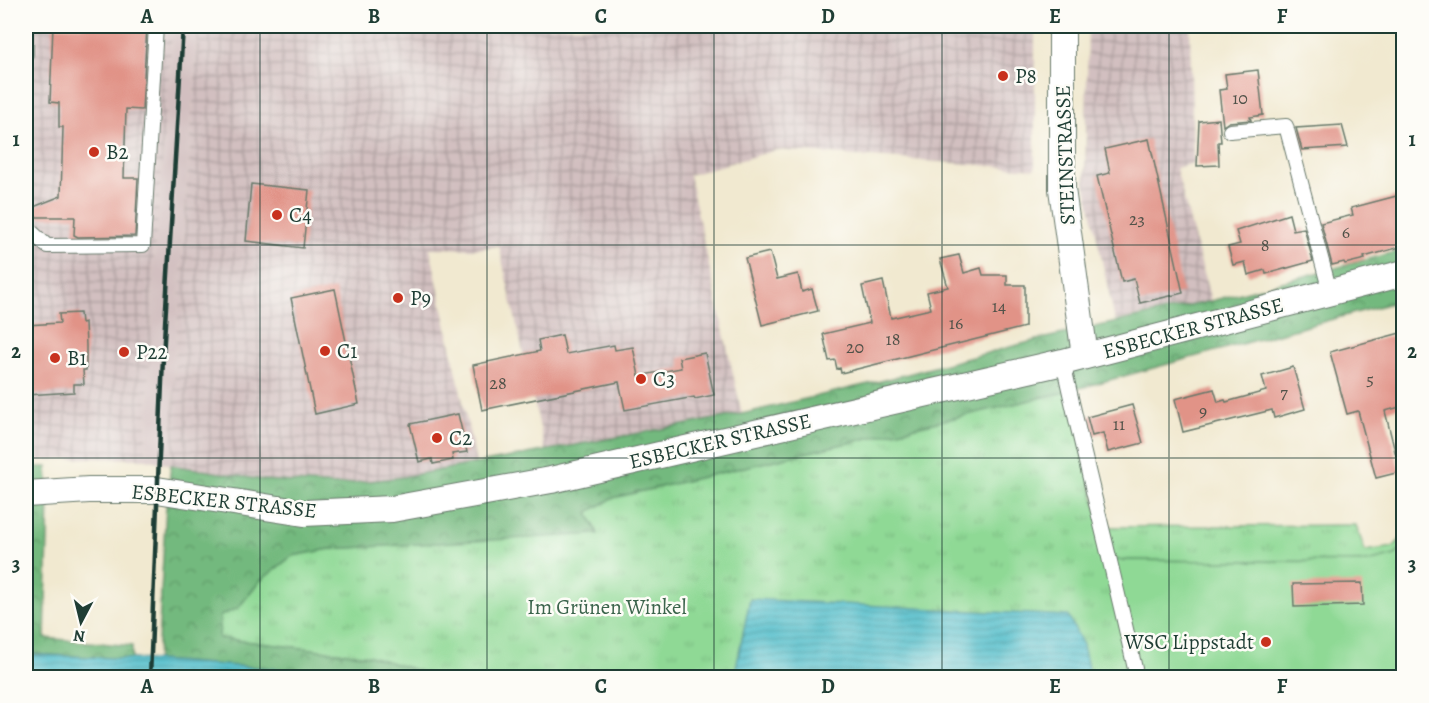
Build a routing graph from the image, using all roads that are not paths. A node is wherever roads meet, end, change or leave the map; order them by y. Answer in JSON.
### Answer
{"nodes":[{"id":1,"x":26,"y":26,"type":"edge"},
{"id":2,"x":156,"y":26,"type":"edge"},
{"id":3,"x":1062,"y":26,"type":"edge"},
{"id":4,"x":26,"y":54,"type":"edge"},
{"id":5,"x":1230,"y":131,"type":"dead end"},
{"id":6,"x":26,"y":227,"type":"edge"},
{"id":7,"x":1404,"y":273,"type":"edge"},
{"id":8,"x":1330,"y":292,"type":"junction"},
{"id":9,"x":1074,"y":359,"type":"junction"},
{"id":10,"x":26,"y":494,"type":"edge"},
{"id":11,"x":1137,"y":678,"type":"edge"}],
"edges":[{"from":1,"to":4,"type":"lane"},
{"from":2,"to":6,"type":"lane"},
{"from":3,"to":9,"type":"street","name":"STEINSTRASSE"},
{"from":5,"to":8,"type":"lane"},
{"from":7,"to":8,"type":"street","name":"ESBECKER STRASSE"},
{"from":8,"to":9,"type":"street","name":"ESBECKER STRASSE"},
{"from":9,"to":10,"type":"street","name":"ESBECKER STRASSE"},
{"from":9,"to":11,"type":"lane"}]}
